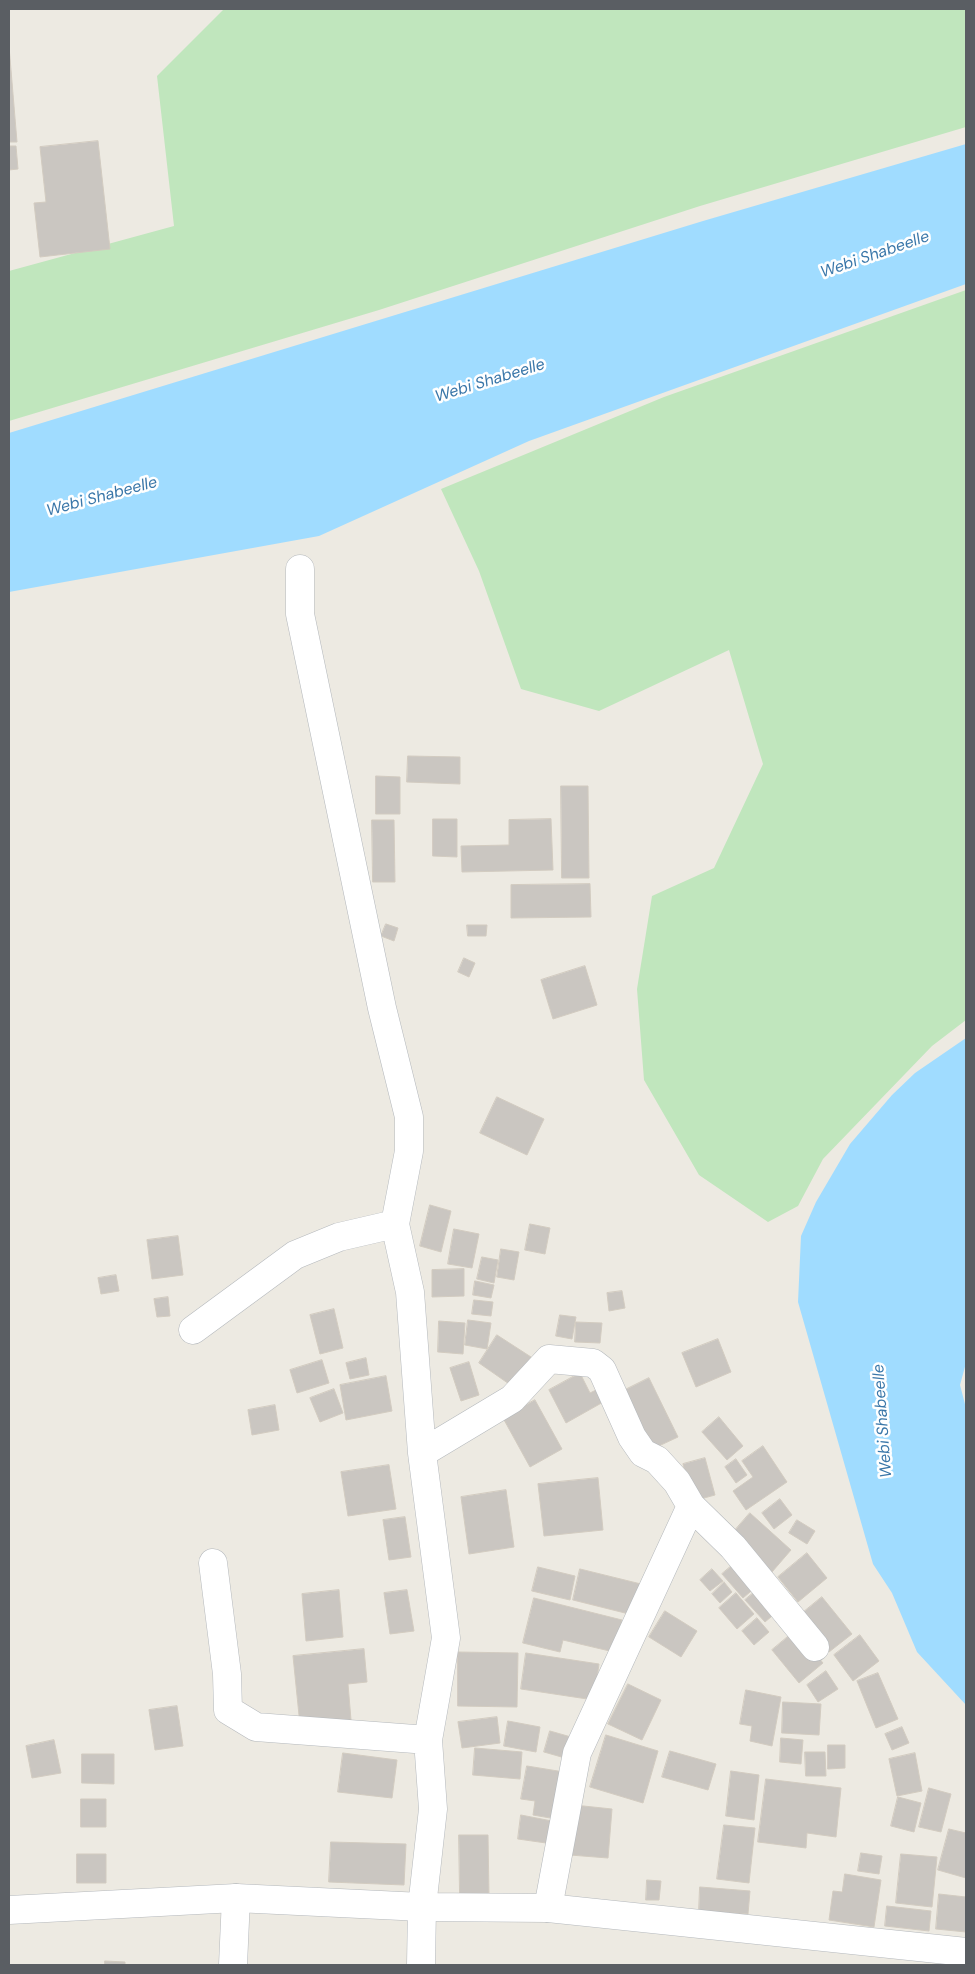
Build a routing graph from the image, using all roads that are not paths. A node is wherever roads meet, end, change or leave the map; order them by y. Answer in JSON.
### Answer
{"nodes":[{"id":1,"x":300,"y":569,"type":"dead end"},
{"id":2,"x":395,"y":1224,"type":"junction"},
{"id":3,"x":193,"y":1330,"type":"dead end"},
{"id":4,"x":422,"y":1453,"type":"junction"},
{"id":5,"x":690,"y":1506,"type":"junction"},
{"id":6,"x":213,"y":1563,"type":"dead end"},
{"id":7,"x":815,"y":1647,"type":"dead end"},
{"id":8,"x":428,"y":1740,"type":"junction"},
{"id":9,"x":236,"y":1898,"type":"junction"},
{"id":10,"x":422,"y":1907,"type":"junction"},
{"id":11,"x":548,"y":1908,"type":"junction"},
{"id":12,"x":9,"y":1910,"type":"edge"},
{"id":13,"x":966,"y":1952,"type":"edge"},
{"id":14,"x":233,"y":1965,"type":"edge"},
{"id":15,"x":421,"y":1965,"type":"edge"}],
"edges":[{"from":1,"to":2,"type":"street"},
{"from":2,"to":3,"type":"street"},
{"from":2,"to":4,"type":"street"},
{"from":4,"to":5,"type":"street"},
{"from":4,"to":8,"type":"street"},
{"from":5,"to":7,"type":"street"},
{"from":5,"to":11,"type":"street"},
{"from":6,"to":8,"type":"street"},
{"from":8,"to":10,"type":"street"},
{"from":9,"to":10,"type":"street"},
{"from":9,"to":12,"type":"street"},
{"from":9,"to":14,"type":"street"},
{"from":10,"to":11,"type":"street"},
{"from":10,"to":15,"type":"street"},
{"from":11,"to":13,"type":"street"}]}
